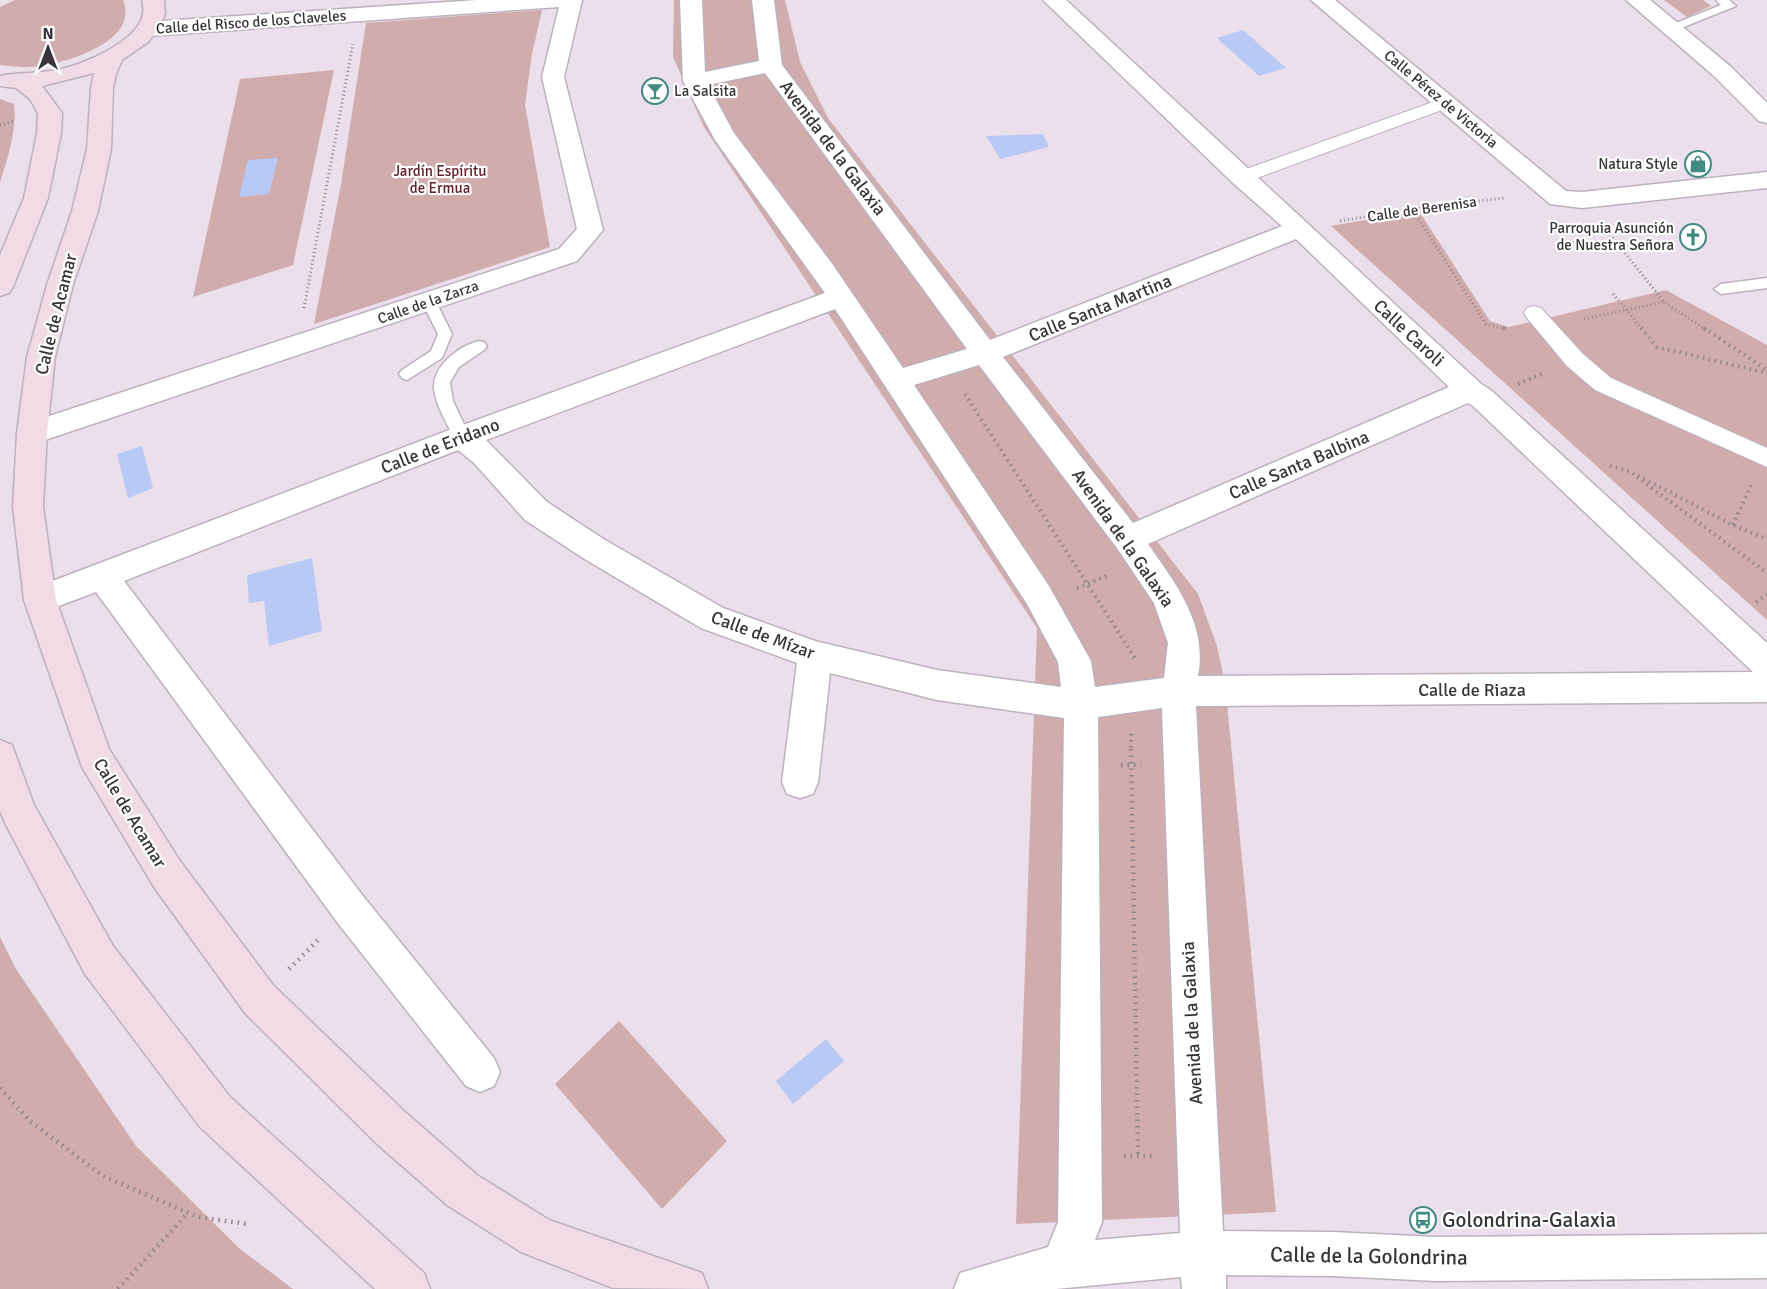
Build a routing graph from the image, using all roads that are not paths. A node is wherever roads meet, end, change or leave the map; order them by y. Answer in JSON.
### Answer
{"nodes":[{"id":1,"x":571,"y":0,"type":"edge"},
{"id":2,"x":691,"y":0,"type":"edge"},
{"id":3,"x":763,"y":0,"type":"edge"},
{"id":4,"x":1322,"y":0,"type":"edge"},
{"id":5,"x":1637,"y":0,"type":"edge"},
{"id":6,"x":1722,"y":0,"type":"edge"},
{"id":7,"x":156,"y":2,"type":"edge"},
{"id":8,"x":1065,"y":2,"type":"edge"},
{"id":9,"x":1672,"y":27,"type":"junction"},
{"id":10,"x":148,"y":29,"type":"junction"},
{"id":11,"x":113,"y":56,"type":"junction"},
{"id":12,"x":771,"y":65,"type":"junction"},
{"id":13,"x":11,"y":81,"type":"edge"},
{"id":14,"x":694,"y":81,"type":"junction"},
{"id":15,"x":1444,"y":103,"type":"junction"},
{"id":16,"x":1767,"y":116,"type":"edge"},
{"id":17,"x":1242,"y":177,"type":"junction"},
{"id":18,"x":1767,"y":180,"type":"edge"},
{"id":19,"x":1300,"y":228,"type":"junction"},
{"id":20,"x":1767,"y":283,"type":"edge"},
{"id":21,"x":0,"y":286,"type":"edge"},
{"id":22,"x":1721,"y":289,"type":"dead end"},
{"id":23,"x":841,"y":297,"type":"junction"},
{"id":24,"x":429,"y":302,"type":"junction"},
{"id":25,"x":1540,"y":320,"type":"road end"},
{"id":26,"x":479,"y":346,"type":"dead end"},
{"id":27,"x":985,"y":353,"type":"junction"},
{"id":28,"x":407,"y":374,"type":"dead end"},
{"id":29,"x":897,"y":380,"type":"junction"},
{"id":30,"x":1476,"y":394,"type":"junction"},
{"id":31,"x":32,"y":433,"type":"junction"},
{"id":32,"x":462,"y":437,"type":"junction"},
{"id":33,"x":1766,"y":458,"type":"edge"},
{"id":34,"x":1136,"y":551,"type":"junction"},
{"id":35,"x":102,"y":576,"type":"junction"},
{"id":36,"x":40,"y":600,"type":"junction"},
{"id":37,"x":814,"y":655,"type":"junction"},
{"id":38,"x":1767,"y":664,"type":"edge"},
{"id":39,"x":1767,"y":687,"type":"edge"},
{"id":40,"x":1178,"y":691,"type":"junction"},
{"id":41,"x":1081,"y":704,"type":"junction"},
{"id":42,"x":0,"y":756,"type":"edge"},
{"id":43,"x":800,"y":782,"type":"dead end"},
{"id":44,"x":480,"y":1072,"type":"dead end"},
{"id":45,"x":1767,"y":1256,"type":"edge"},
{"id":46,"x":1063,"y":1265,"type":"junction"},
{"id":47,"x":1203,"y":1271,"type":"edge"},
{"id":48,"x":408,"y":1289,"type":"edge"},
{"id":49,"x":686,"y":1289,"type":"edge"},
{"id":50,"x":976,"y":1289,"type":"edge"}],
"edges":[{"from":1,"to":10,"type":"street","name":"Calle del Risco de los Claveles"},
{"from":1,"to":24,"type":"street","name":"Calle de la Zarza"},
{"from":2,"to":14,"type":"street"},
{"from":3,"to":12,"type":"street","name":"Avenida de la Galaxia"},
{"from":4,"to":15,"type":"street","name":"Calle Pérez de Victoria"},
{"from":5,"to":9,"type":"street"},
{"from":6,"to":9,"type":"lane"},
{"from":7,"to":10,"type":"main road"},
{"from":8,"to":17,"type":"street","name":"Calle Caroli"},
{"from":9,"to":16,"type":"street"},
{"from":10,"to":11,"type":"main road"},
{"from":11,"to":13,"type":"main road"},
{"from":11,"to":31,"type":"main road","name":"Calle de Acamar"},
{"from":12,"to":14,"type":"street","name":"Avenida de la Galaxia"},
{"from":12,"to":27,"type":"street","name":"Avenida de la Galaxia"},
{"from":13,"to":21,"type":"main road"},
{"from":14,"to":23,"type":"street"},
{"from":15,"to":17,"type":"street"},
{"from":15,"to":18,"type":"street","name":"Calle Pérez de Victoria"},
{"from":17,"to":19,"type":"street","name":"Calle Caroli"},
{"from":19,"to":27,"type":"street","name":"Calle Santa Martina"},
{"from":19,"to":30,"type":"street","name":"Calle Caroli"},
{"from":20,"to":22,"type":"lane"},
{"from":23,"to":29,"type":"street"},
{"from":23,"to":32,"type":"street","name":"Calle de Eridano"},
{"from":24,"to":28,"type":"lane"},
{"from":24,"to":31,"type":"street","name":"Calle de la Zarza"},
{"from":25,"to":33,"type":"street"},
{"from":26,"to":32,"type":"lane"},
{"from":27,"to":29,"type":"street","name":"Calle Santa Martina"},
{"from":27,"to":34,"type":"street","name":"Avenida de la Galaxia"},
{"from":29,"to":41,"type":"street"},
{"from":30,"to":34,"type":"street","name":"Calle Santa Balbina"},
{"from":30,"to":38,"type":"street","name":"Calle Caroli"},
{"from":31,"to":36,"type":"main road","name":"Calle de Acamar"},
{"from":32,"to":35,"type":"street","name":"Calle de Eridano"},
{"from":32,"to":37,"type":"street","name":"Calle de Mízar"},
{"from":34,"to":40,"type":"street","name":"Avenida de la Galaxia"},
{"from":35,"to":36,"type":"street","name":"Calle de Eridano"},
{"from":35,"to":44,"type":"street"},
{"from":36,"to":49,"type":"main road","name":"Calle de Acamar"},
{"from":37,"to":41,"type":"street","name":"Calle de Mízar"},
{"from":37,"to":43,"type":"street"},
{"from":39,"to":40,"type":"street","name":"Calle de Riaza"},
{"from":40,"to":41,"type":"street","name":"Calle de Mízar"},
{"from":40,"to":47,"type":"street","name":"Avenida de la Galaxia"},
{"from":41,"to":46,"type":"street"},
{"from":42,"to":48,"type":"main road"},
{"from":45,"to":47,"type":"street","name":"Calle de la Golondrina"},
{"from":46,"to":47,"type":"street","name":"Calle de la Golondrina"},
{"from":46,"to":50,"type":"street","name":"Calle de la Golondrina"}]}
